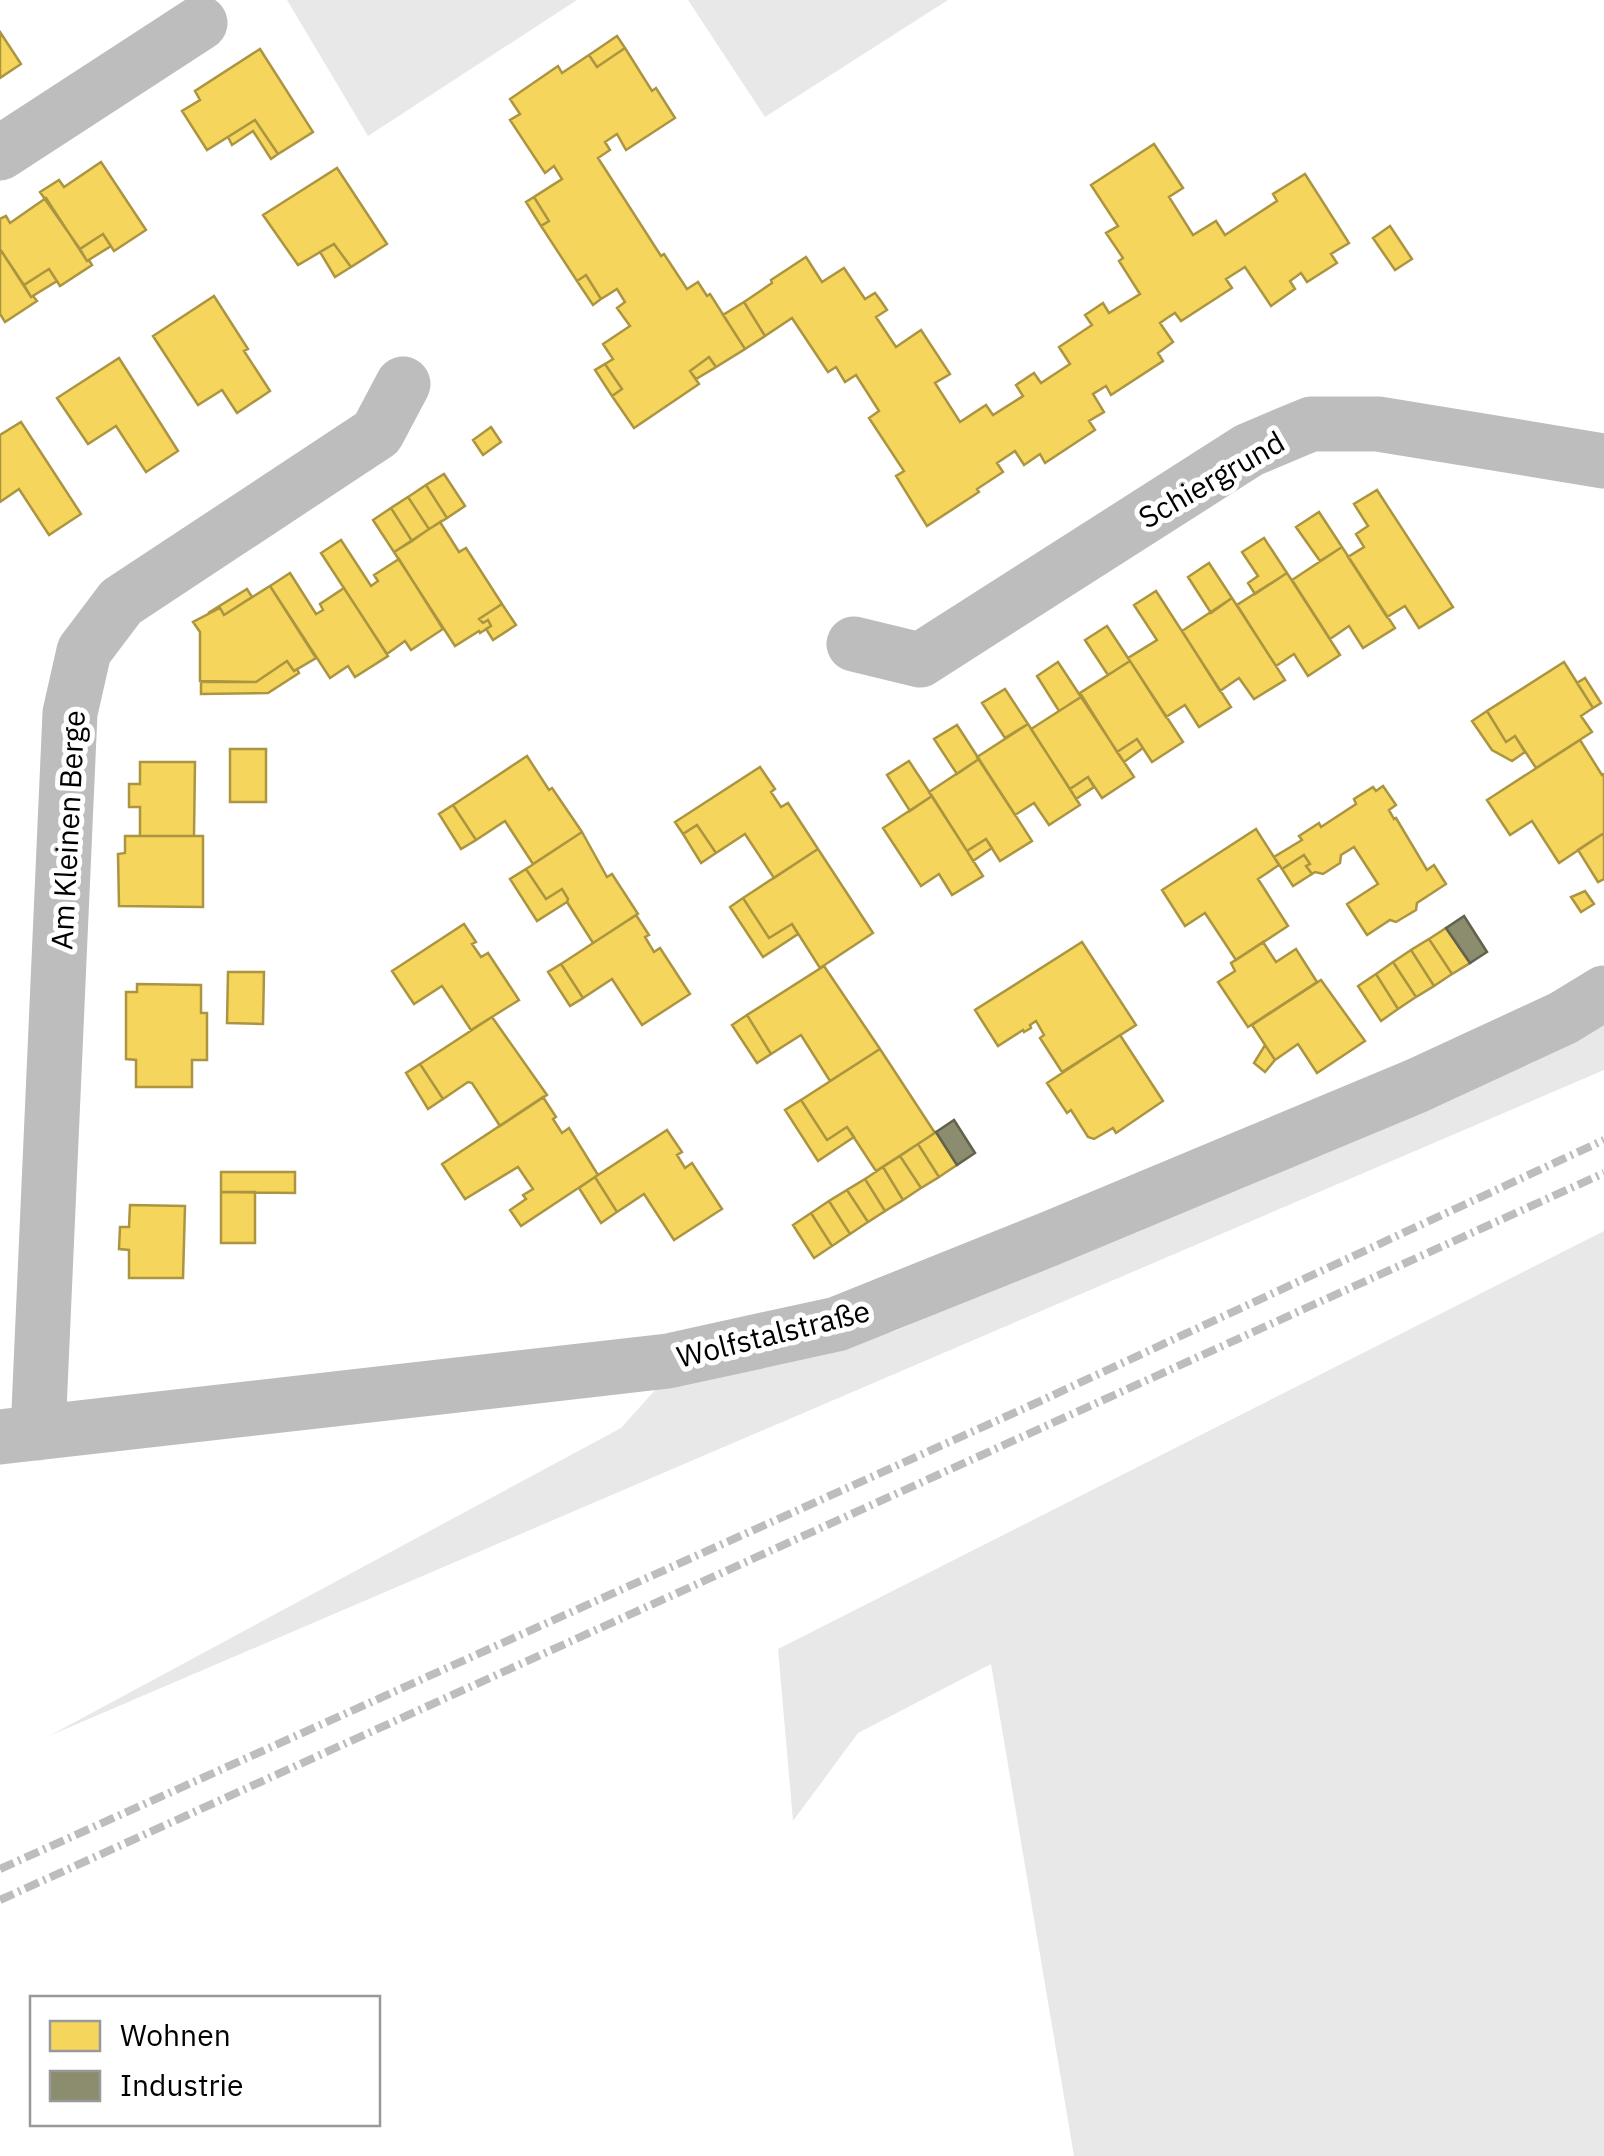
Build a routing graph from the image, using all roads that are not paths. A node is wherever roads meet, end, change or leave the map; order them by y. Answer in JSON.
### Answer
{"nodes":[{"id":1,"x":200,"y":23,"type":"dead end"},
{"id":2,"x":0,"y":153,"type":"edge"},
{"id":3,"x":403,"y":384,"type":"dead end"},
{"id":4,"x":1604,"y":461,"type":"edge"},
{"id":5,"x":854,"y":644,"type":"dead end"},
{"id":6,"x":1604,"y":993,"type":"edge"},
{"id":7,"x":19,"y":1435,"type":"edge"}],
"edges":[{"from":1,"to":2,"type":"street"},
{"from":3,"to":7,"type":"street","name":"Am Kleinen Berge"},
{"from":4,"to":5,"type":"street","name":"Schiergrund"},
{"from":6,"to":7,"type":"street","name":"Wolfstalstraße"}]}
